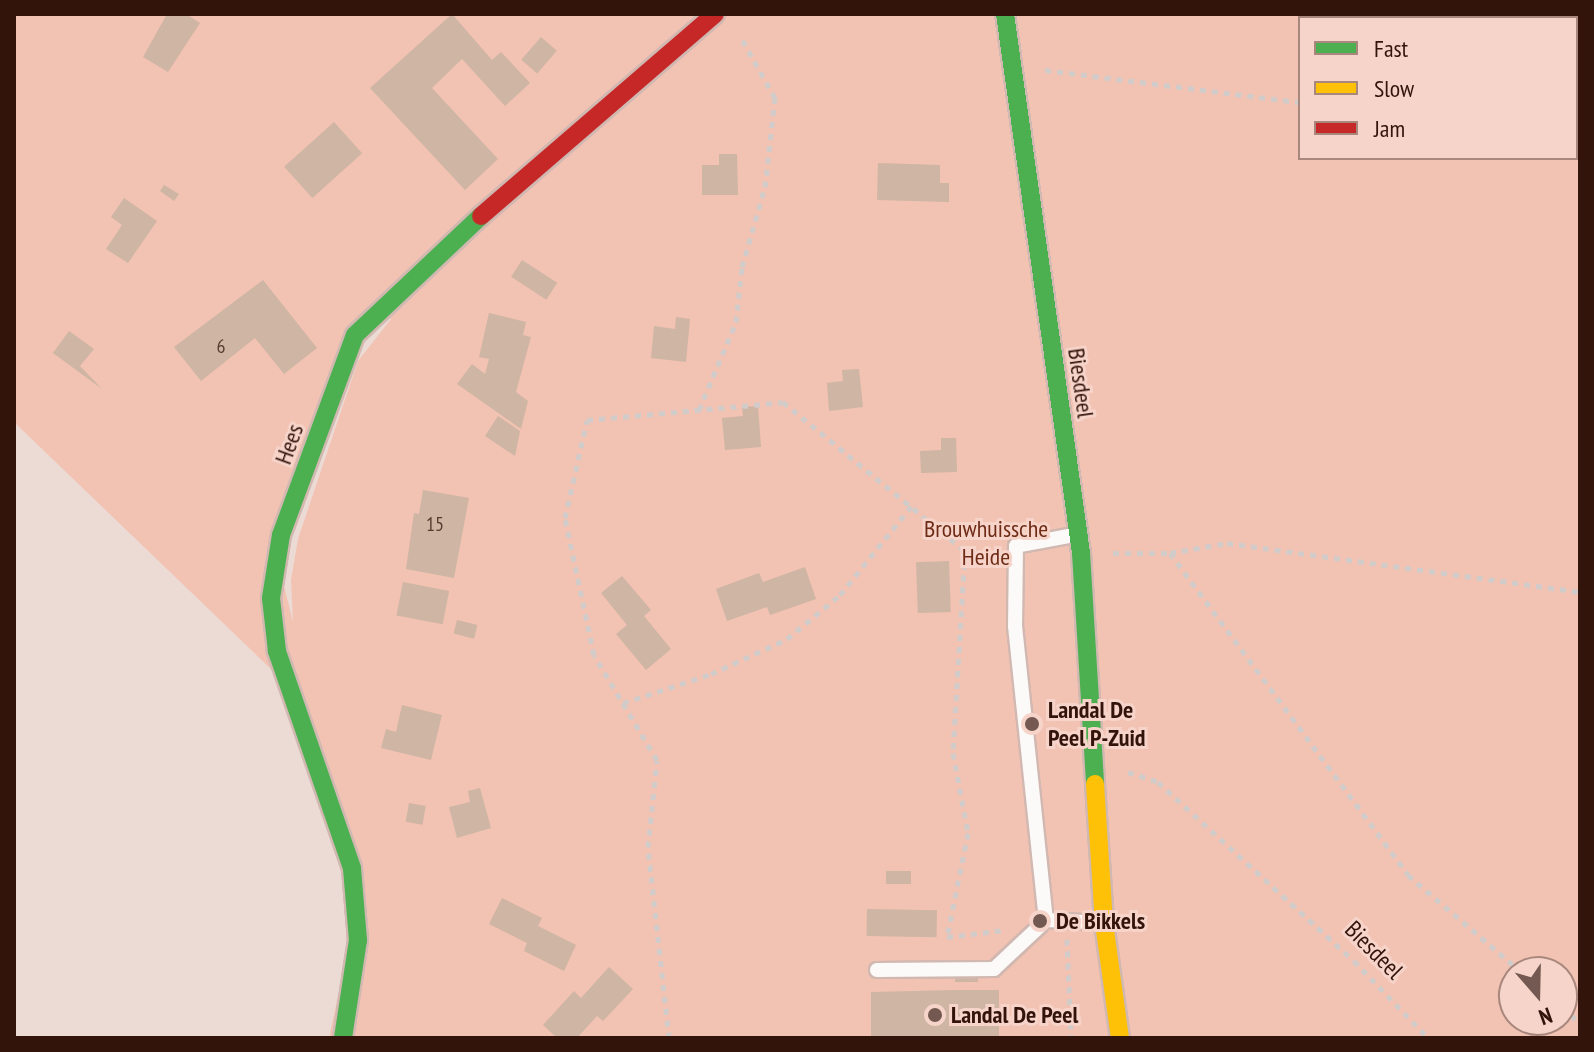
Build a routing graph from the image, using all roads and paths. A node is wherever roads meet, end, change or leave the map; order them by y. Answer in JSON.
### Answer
{"nodes":[{"id":1,"x":715,"y":14,"type":"edge"},
{"id":2,"x":1005,"y":14,"type":"edge"},
{"id":3,"x":738,"y":27,"type":"dead end"},
{"id":4,"x":1012,"y":66,"type":"junction"},
{"id":5,"x":1298,"y":102,"type":"edge"},
{"id":6,"x":699,"y":410,"type":"junction"},
{"id":7,"x":913,"y":504,"type":"junction"},
{"id":8,"x":1080,"y":544,"type":"junction"},
{"id":9,"x":1170,"y":553,"type":"junction"},
{"id":10,"x":1580,"y":592,"type":"edge"},
{"id":11,"x":623,"y":703,"type":"junction"},
{"id":12,"x":1093,"y":760,"type":"junction"},
{"id":13,"x":1066,"y":923,"type":"junction"},
{"id":14,"x":1104,"y":923,"type":"junction"},
{"id":15,"x":1040,"y":926,"type":"joint"},
{"id":16,"x":1502,"y":956,"type":"edge"},
{"id":17,"x":877,"y":970,"type":"dead end"},
{"id":18,"x":343,"y":1038,"type":"edge"},
{"id":19,"x":669,"y":1038,"type":"edge"},
{"id":20,"x":1071,"y":1038,"type":"edge"},
{"id":21,"x":1120,"y":1038,"type":"edge"},
{"id":22,"x":1428,"y":1038,"type":"edge"}],
"edges":[{"from":1,"to":18,"type":"street","name":"Hees"},
{"from":2,"to":4,"type":"street","name":"Biesdeel"},
{"from":3,"to":6,"type":"path"},
{"from":4,"to":5,"type":"path"},
{"from":4,"to":8,"type":"street","name":"Biesdeel"},
{"from":6,"to":7,"type":"path"},
{"from":6,"to":11,"type":"path"},
{"from":7,"to":11,"type":"path"},
{"from":7,"to":15,"type":"path"},
{"from":8,"to":9,"type":"path"},
{"from":8,"to":12,"type":"street","name":"Biesdeel"},
{"from":8,"to":13,"type":"lane"},
{"from":9,"to":10,"type":"path"},
{"from":9,"to":16,"type":"path"},
{"from":11,"to":19,"type":"path"},
{"from":12,"to":14,"type":"street","name":"Biesdeel"},
{"from":12,"to":22,"type":"path","name":"Biesdeel"},
{"from":13,"to":14,"type":"lane"},
{"from":13,"to":20,"type":"path"},
{"from":14,"to":21,"type":"street","name":"Biesdeel"},
{"from":15,"to":17,"type":"lane"}]}
